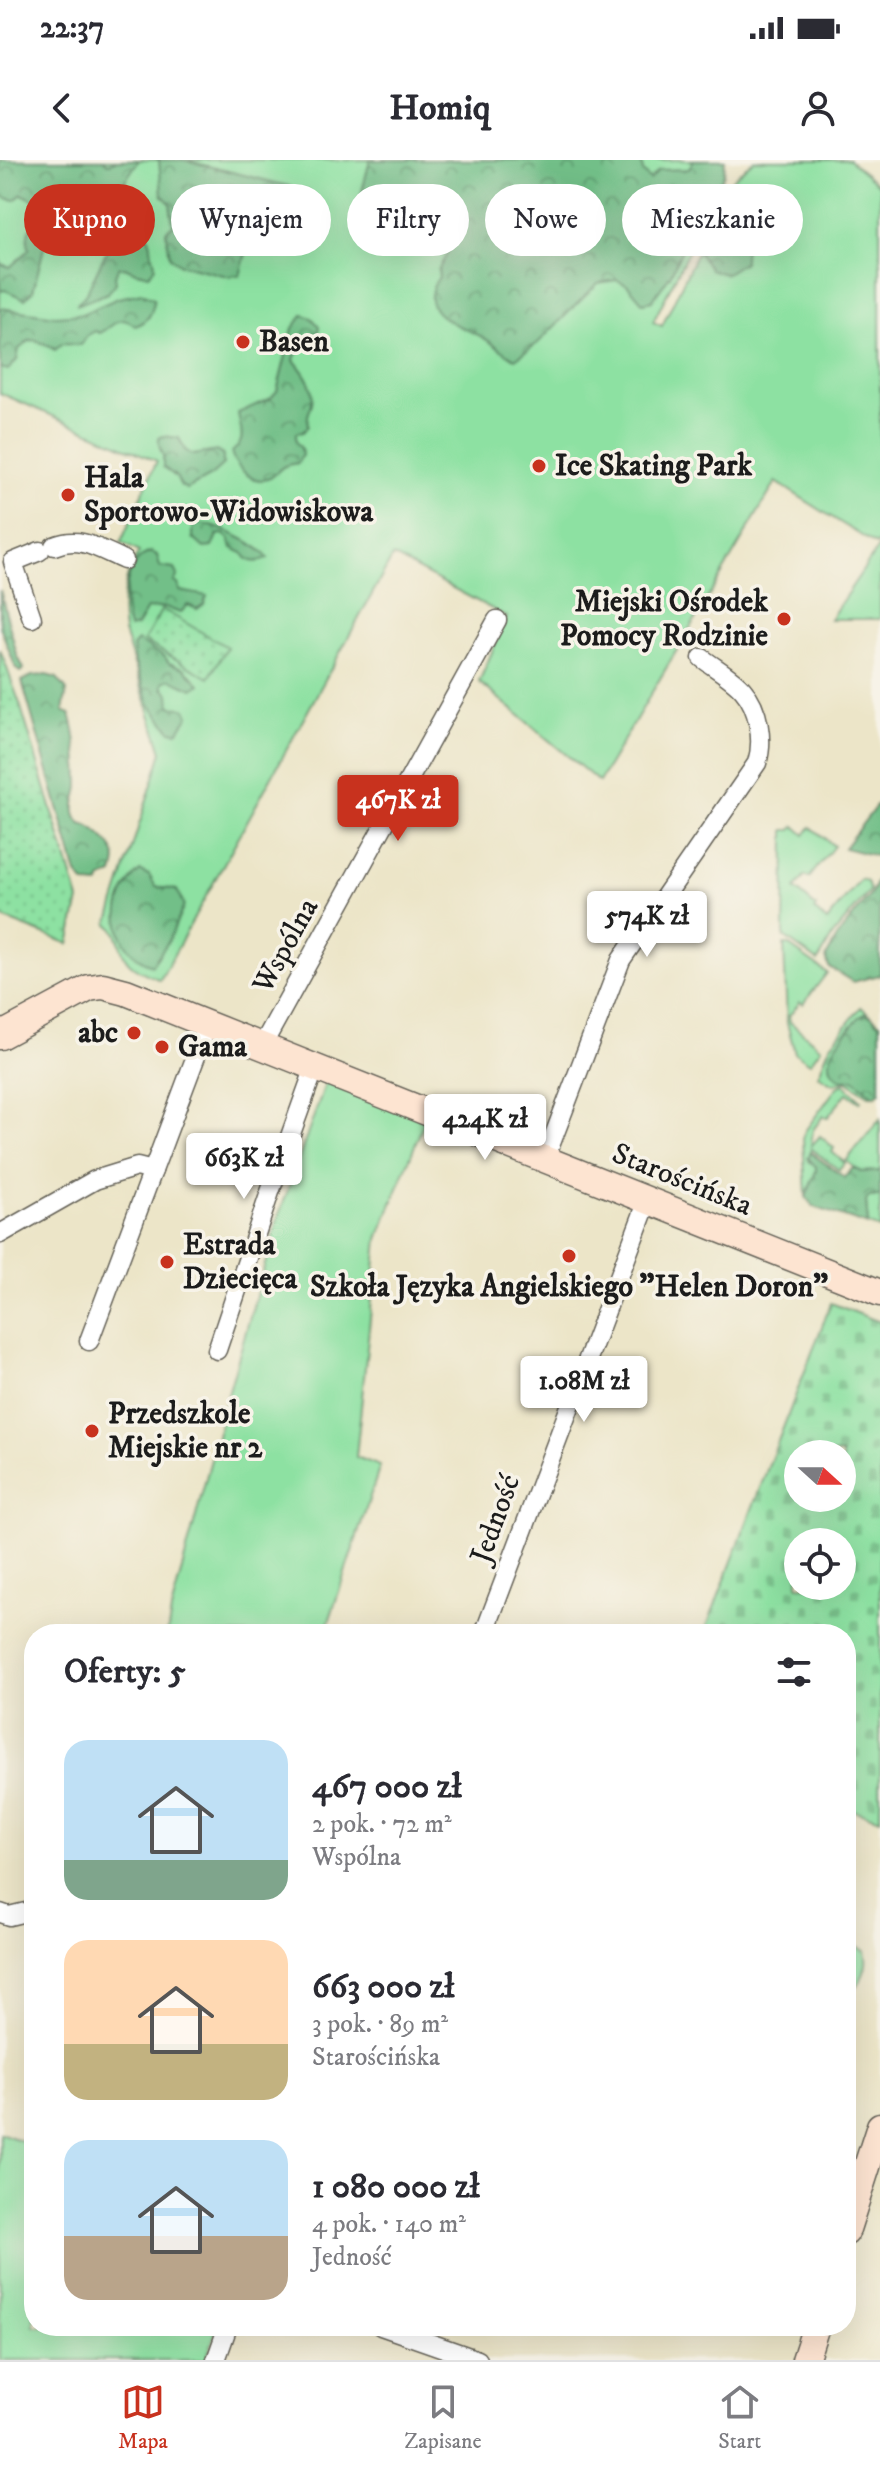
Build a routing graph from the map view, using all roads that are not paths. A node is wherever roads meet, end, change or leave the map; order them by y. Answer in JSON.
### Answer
{"nodes":[{"id":1,"x":124,"y":560,"type":"dead end"},
{"id":2,"x":32,"y":618,"type":"dead end"},
{"id":3,"x":497,"y":620,"type":"dead end"},
{"id":4,"x":702,"y":658,"type":"dead end"},
{"id":5,"x":208,"y":1024,"type":"junction"},
{"id":6,"x":0,"y":1036,"type":"edge"},
{"id":7,"x":262,"y":1046,"type":"junction"},
{"id":8,"x":315,"y":1067,"type":"junction"},
{"id":9,"x":545,"y":1159,"type":"junction"},
{"id":10,"x":153,"y":1171,"type":"junction"},
{"id":11,"x":648,"y":1200,"type":"junction"},
{"id":12,"x":0,"y":1234,"type":"edge"},
{"id":13,"x":880,"y":1293,"type":"edge"},
{"id":14,"x":89,"y":1341,"type":"dead end"},
{"id":15,"x":217,"y":1350,"type":"dead end"},
{"id":16,"x":488,"y":1624,"type":"edge"},
{"id":17,"x":24,"y":1912,"type":"edge"},
{"id":18,"x":0,"y":1913,"type":"edge"},
{"id":19,"x":880,"y":2126,"type":"edge"},
{"id":20,"x":856,"y":2201,"type":"edge"},
{"id":21,"x":224,"y":2336,"type":"edge"},
{"id":22,"x":410,"y":2336,"type":"edge"},
{"id":23,"x":813,"y":2336,"type":"edge"},
{"id":24,"x":216,"y":2360,"type":"edge"},
{"id":25,"x":478,"y":2360,"type":"edge"},
{"id":26,"x":805,"y":2360,"type":"edge"}],
"edges":[{"from":1,"to":2,"type":"street"},
{"from":3,"to":7,"type":"street","name":"Wspólna"},
{"from":4,"to":9,"type":"street"},
{"from":5,"to":6,"type":"street","name":"Starościńska"},
{"from":5,"to":7,"type":"street","name":"Starościńska"},
{"from":5,"to":10,"type":"street"},
{"from":7,"to":8,"type":"street","name":"Starościńska"},
{"from":8,"to":9,"type":"street","name":"Starościńska"},
{"from":8,"to":15,"type":"street"},
{"from":9,"to":11,"type":"street","name":"Starościńska"},
{"from":10,"to":12,"type":"street"},
{"from":10,"to":14,"type":"street"},
{"from":11,"to":13,"type":"street","name":"Starościńska"},
{"from":11,"to":16,"type":"street","name":"Jedność"},
{"from":17,"to":18,"type":"street"},
{"from":19,"to":20,"type":"street"},
{"from":21,"to":24,"type":"street"},
{"from":22,"to":25,"type":"street"},
{"from":23,"to":26,"type":"street"}]}
